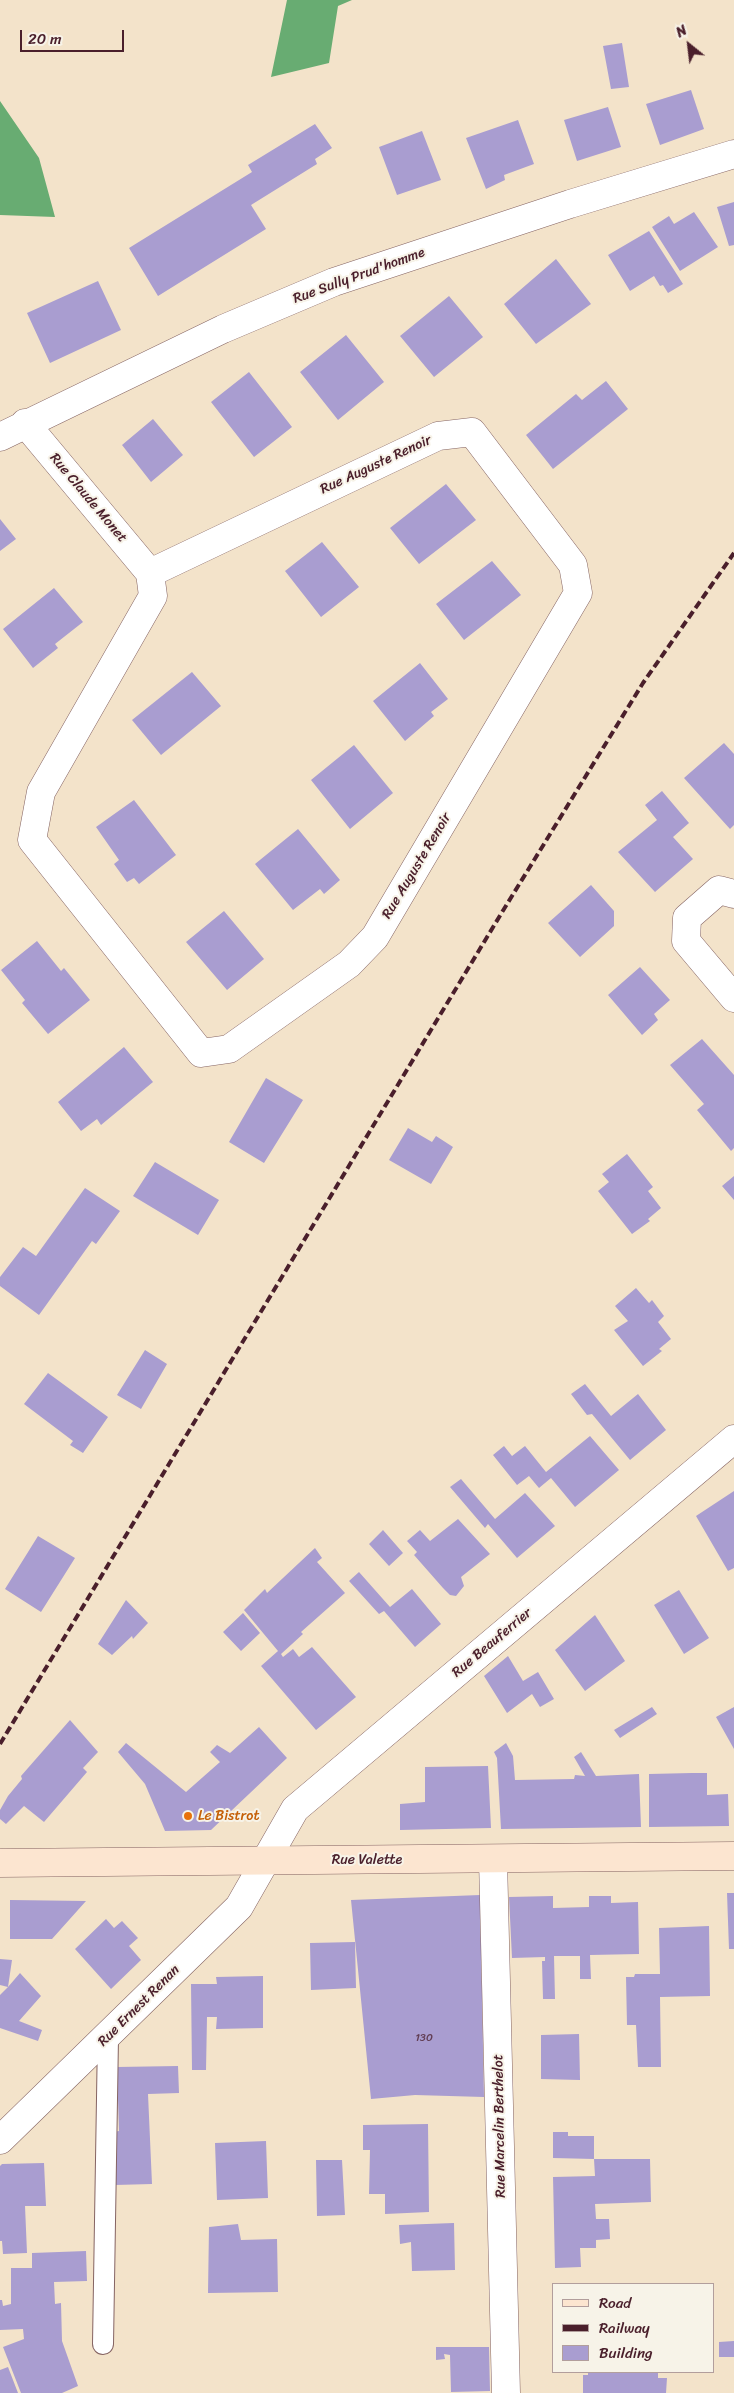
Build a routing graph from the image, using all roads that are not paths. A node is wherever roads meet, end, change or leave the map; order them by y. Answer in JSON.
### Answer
{"nodes":[{"id":1,"x":734,"y":154,"type":"edge"},
{"id":2,"x":26,"y":423,"type":"junction"},
{"id":3,"x":0,"y":437,"type":"edge"},
{"id":4,"x":150,"y":573,"type":"junction"},
{"id":5,"x":734,"y":894,"type":"edge"},
{"id":6,"x":729,"y":980,"type":"edge"},
{"id":7,"x":734,"y":1439,"type":"edge"},
{"id":8,"x":734,"y":1856,"type":"edge"},
{"id":9,"x":493,"y":1859,"type":"junction"},
{"id":10,"x":265,"y":1861,"type":"junction"},
{"id":11,"x":0,"y":1863,"type":"edge"},
{"id":12,"x":108,"y":2037,"type":"junction"},
{"id":13,"x":0,"y":2140,"type":"edge"},
{"id":14,"x":103,"y":2344,"type":"dead end"},
{"id":15,"x":506,"y":2393,"type":"edge"}],
"edges":[{"from":1,"to":2,"type":"street","name":"Rue Sully Prud'homme"},
{"from":2,"to":3,"type":"street","name":"Rue Sully Prud'homme"},
{"from":2,"to":4,"type":"street","name":"Rue Claude Monet"},
{"from":4,"to":4,"type":"street","name":"Rue Auguste Renoir"},
{"from":5,"to":6,"type":"street"},
{"from":7,"to":10,"type":"street","name":"Rue Beauferrier"},
{"from":8,"to":9,"type":"main road","name":"Rue Valette"},
{"from":9,"to":10,"type":"main road","name":"Rue Valette"},
{"from":9,"to":15,"type":"street","name":"Rue Marcelin Berthelot"},
{"from":10,"to":11,"type":"main road","name":"Rue Valette"},
{"from":10,"to":12,"type":"street","name":"Rue Ernest Renan"},
{"from":12,"to":13,"type":"street","name":"Rue Ernest Renan"},
{"from":12,"to":14,"type":"lane"}]}
